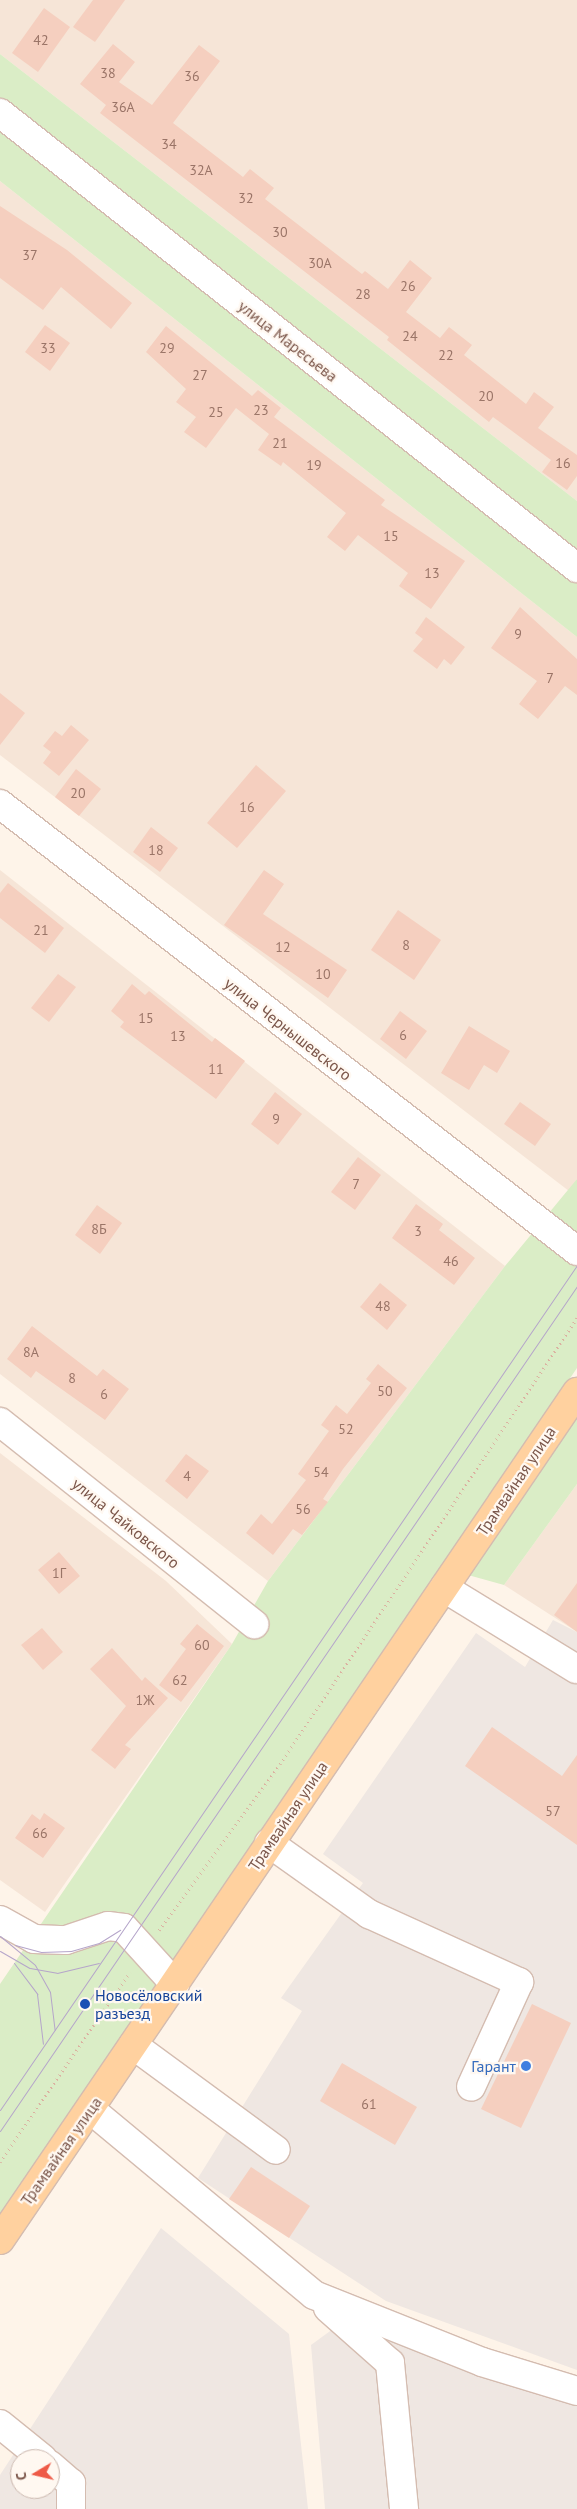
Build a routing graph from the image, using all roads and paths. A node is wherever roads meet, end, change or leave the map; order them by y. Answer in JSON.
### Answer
{"nodes":[{"id":1,"x":0,"y":113,"type":"edge"},
{"id":2,"x":577,"y":568,"type":"edge"},
{"id":3,"x":1,"y":807,"type":"edge"},
{"id":4,"x":577,"y":1251,"type":"edge"},
{"id":5,"x":577,"y":1318,"type":"edge"},
{"id":6,"x":577,"y":1392,"type":"edge"},
{"id":7,"x":0,"y":1422,"type":"edge"},
{"id":8,"x":444,"y":1588,"type":"junction"},
{"id":9,"x":254,"y":1624,"type":"dead end"},
{"id":10,"x":576,"y":1669,"type":"edge"},
{"id":11,"x":269,"y":1842,"type":"junction"},
{"id":12,"x":1,"y":1921,"type":"edge"},
{"id":13,"x":144,"y":1953,"type":"junction"},
{"id":14,"x":174,"y":1984,"type":"junction"},
{"id":15,"x":133,"y":2045,"type":"junction"},
{"id":16,"x":471,"y":2087,"type":"dead end"},
{"id":17,"x":90,"y":2109,"type":"junction"},
{"id":18,"x":276,"y":2150,"type":"dead end"},
{"id":19,"x":0,"y":2162,"type":"edge"},
{"id":20,"x":0,"y":2240,"type":"edge"},
{"id":21,"x":314,"y":2295,"type":"junction"},
{"id":22,"x":577,"y":2391,"type":"edge"},
{"id":23,"x":0,"y":2424,"type":"edge"},
{"id":24,"x":31,"y":2449,"type":"edge"},
{"id":25,"x":60,"y":2474,"type":"edge"},
{"id":26,"x":72,"y":2509,"type":"edge"},
{"id":27,"x":404,"y":2509,"type":"edge"}],
"edges":[{"from":1,"to":2,"type":"street","name":"улица Маресьева"},
{"from":3,"to":4,"type":"street","name":"улица Чернышевского"},
{"from":5,"to":13,"type":"path"},
{"from":6,"to":8,"type":"main road","name":"Трамвайная улица"},
{"from":7,"to":9,"type":"street","name":"улица Чайковского"},
{"from":8,"to":10,"type":"street"},
{"from":8,"to":11,"type":"main road","name":"Трамвайная улица"},
{"from":11,"to":14,"type":"main road","name":"Трамвайная улица"},
{"from":11,"to":16,"type":"street"},
{"from":12,"to":13,"type":"street"},
{"from":13,"to":14,"type":"street"},
{"from":13,"to":19,"type":"path"},
{"from":14,"to":15,"type":"main road","name":"Трамвайная улица"},
{"from":15,"to":17,"type":"main road","name":"Трамвайная улица"},
{"from":15,"to":18,"type":"street"},
{"from":17,"to":20,"type":"main road","name":"Трамвайная улица"},
{"from":17,"to":21,"type":"street"},
{"from":21,"to":22,"type":"street"},
{"from":21,"to":27,"type":"street"},
{"from":23,"to":24,"type":"street"},
{"from":25,"to":26,"type":"street"}]}
